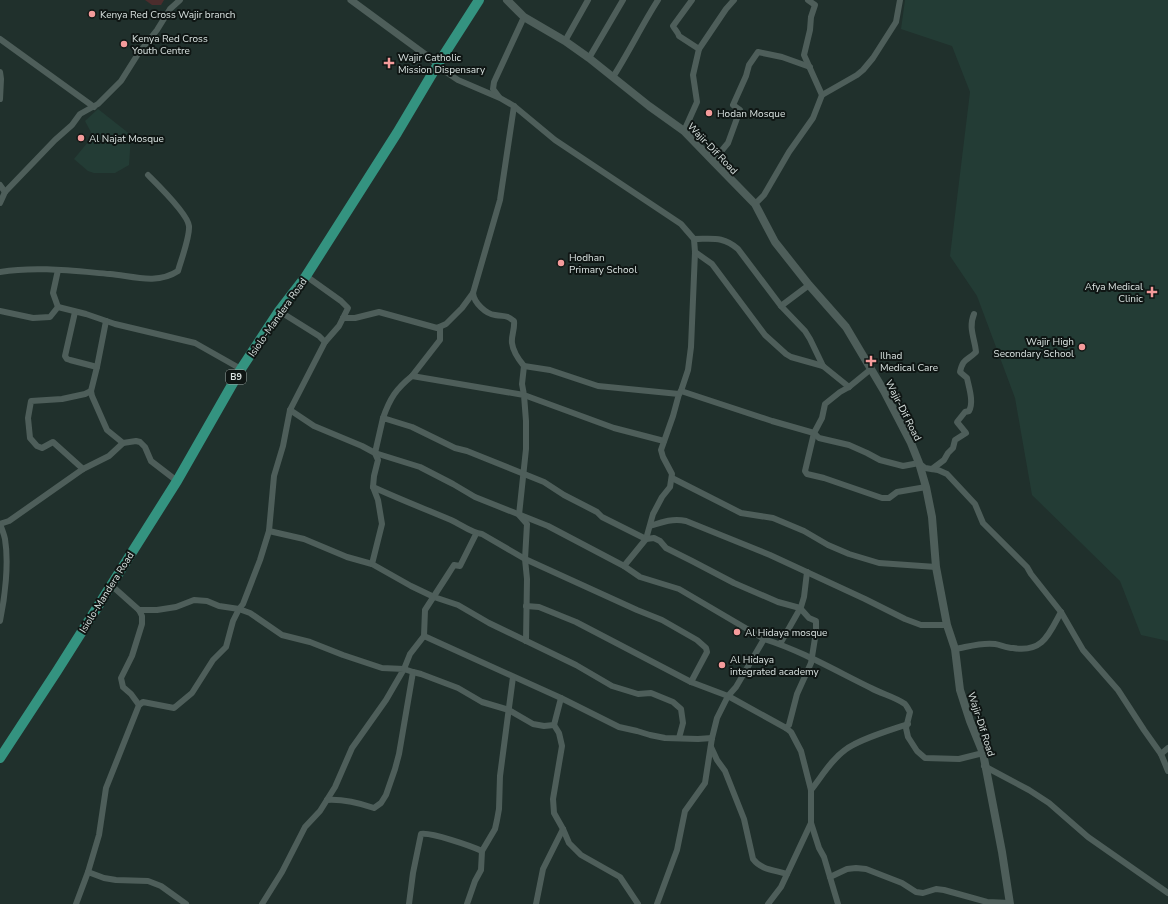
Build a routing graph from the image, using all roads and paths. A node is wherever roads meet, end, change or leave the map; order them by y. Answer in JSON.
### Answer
{"nodes":[{"id":1,"x":173,"y":0,"type":"edge"},
{"id":2,"x":180,"y":0,"type":"edge"},
{"id":3,"x":350,"y":0,"type":"edge"},
{"id":4,"x":480,"y":0,"type":"edge"},
{"id":5,"x":507,"y":0,"type":"edge"},
{"id":6,"x":588,"y":0,"type":"edge"},
{"id":7,"x":623,"y":0,"type":"edge"},
{"id":8,"x":658,"y":0,"type":"edge"},
{"id":9,"x":692,"y":0,"type":"edge"},
{"id":10,"x":734,"y":0,"type":"edge"},
{"id":11,"x":808,"y":0,"type":"edge"},
{"id":12,"x":900,"y":0,"type":"edge"},
{"id":13,"x":170,"y":9,"type":"junction"},
{"id":14,"x":524,"y":17,"type":"junction"},
{"id":15,"x":0,"y":39,"type":"edge"},
{"id":16,"x":565,"y":41,"type":"junction"},
{"id":17,"x":699,"y":49,"type":"junction"},
{"id":18,"x":589,"y":58,"type":"junction"},
{"id":19,"x":438,"y":64,"type":"junction"},
{"id":20,"x":810,"y":67,"type":"junction"},
{"id":21,"x":0,"y":72,"type":"edge"},
{"id":22,"x":613,"y":77,"type":"junction"},
{"id":23,"x":822,"y":95,"type":"junction"},
{"id":24,"x":500,"y":98,"type":"junction"},
{"id":25,"x":0,"y":99,"type":"edge"},
{"id":26,"x":514,"y":106,"type":"junction"},
{"id":27,"x":94,"y":107,"type":"junction"},
{"id":28,"x":684,"y":131,"type":"junction"},
{"id":29,"x":713,"y":161,"type":"junction"},
{"id":30,"x":148,"y":176,"type":"dead end"},
{"id":31,"x":0,"y":185,"type":"edge"},
{"id":32,"x":5,"y":192,"type":"junction"},
{"id":33,"x":0,"y":200,"type":"edge"},
{"id":34,"x":755,"y":204,"type":"junction"},
{"id":35,"x":694,"y":239,"type":"junction"},
{"id":36,"x":695,"y":252,"type":"junction"},
{"id":37,"x":58,"y":270,"type":"junction"},
{"id":38,"x":0,"y":272,"type":"edge"},
{"id":39,"x":306,"y":276,"type":"junction"},
{"id":40,"x":809,"y":285,"type":"junction"},
{"id":41,"x":473,"y":293,"type":"junction"},
{"id":42,"x":781,"y":306,"type":"junction"},
{"id":43,"x":58,"y":307,"type":"junction"},
{"id":44,"x":0,"y":311,"type":"edge"},
{"id":45,"x":279,"y":311,"type":"junction"},
{"id":46,"x":75,"y":312,"type":"junction"},
{"id":47,"x":974,"y":314,"type":"dead end"},
{"id":48,"x":343,"y":318,"type":"junction"},
{"id":49,"x":106,"y":321,"type":"junction"},
{"id":50,"x":440,"y":327,"type":"junction"},
{"id":51,"x":325,"y":342,"type":"junction"},
{"id":52,"x":524,"y":366,"type":"junction"},
{"id":53,"x":823,"y":366,"type":"junction"},
{"id":54,"x":98,"y":367,"type":"junction"},
{"id":55,"x":241,"y":369,"type":"junction"},
{"id":56,"x":871,"y":369,"type":"junction"},
{"id":57,"x":412,"y":376,"type":"junction"},
{"id":58,"x":849,"y":387,"type":"junction"},
{"id":59,"x":91,"y":391,"type":"junction"},
{"id":60,"x":680,"y":392,"type":"junction"},
{"id":61,"x":524,"y":395,"type":"junction"},
{"id":62,"x":290,"y":410,"type":"junction"},
{"id":63,"x":383,"y":418,"type":"junction"},
{"id":64,"x":814,"y":433,"type":"junction"},
{"id":65,"x":664,"y":441,"type":"junction"},
{"id":66,"x":123,"y":443,"type":"junction"},
{"id":67,"x":376,"y":453,"type":"junction"},
{"id":68,"x":919,"y":463,"type":"junction"},
{"id":69,"x":932,"y":468,"type":"junction"},
{"id":70,"x":83,"y":469,"type":"junction"},
{"id":71,"x":523,"y":474,"type":"junction"},
{"id":72,"x":672,"y":478,"type":"junction"},
{"id":73,"x":177,"y":481,"type":"junction"},
{"id":74,"x":373,"y":488,"type":"junction"},
{"id":75,"x":926,"y":488,"type":"junction"},
{"id":76,"x":520,"y":515,"type":"junction"},
{"id":77,"x":0,"y":524,"type":"edge"},
{"id":78,"x":650,"y":526,"type":"junction"},
{"id":79,"x":269,"y":531,"type":"junction"},
{"id":80,"x":476,"y":534,"type":"junction"},
{"id":81,"x":646,"y":538,"type":"junction"},
{"id":82,"x":525,"y":559,"type":"junction"},
{"id":83,"x":372,"y":564,"type":"junction"},
{"id":84,"x":624,"y":566,"type":"junction"},
{"id":85,"x":936,"y":567,"type":"junction"},
{"id":86,"x":807,"y":572,"type":"junction"},
{"id":87,"x":111,"y":585,"type":"junction"},
{"id":88,"x":434,"y":597,"type":"junction"},
{"id":89,"x":526,"y":606,"type":"junction"},
{"id":90,"x":800,"y":608,"type":"junction"},
{"id":91,"x":239,"y":609,"type":"junction"},
{"id":92,"x":139,"y":610,"type":"junction"},
{"id":93,"x":1061,"y":612,"type":"junction"},
{"id":94,"x":0,"y":621,"type":"edge"},
{"id":95,"x":947,"y":625,"type":"junction"},
{"id":96,"x":424,"y":636,"type":"junction"},
{"id":97,"x":764,"y":638,"type":"junction"},
{"id":98,"x":526,"y":641,"type":"junction"},
{"id":99,"x":780,"y":644,"type":"junction"},
{"id":100,"x":954,"y":649,"type":"junction"},
{"id":101,"x":811,"y":658,"type":"junction"},
{"id":102,"x":404,"y":669,"type":"junction"},
{"id":103,"x":413,"y":672,"type":"junction"},
{"id":104,"x":513,"y":677,"type":"junction"},
{"id":105,"x":692,"y":682,"type":"junction"},
{"id":106,"x":728,"y":696,"type":"junction"},
{"id":107,"x":561,"y":698,"type":"junction"},
{"id":108,"x":139,"y":705,"type":"junction"},
{"id":109,"x":509,"y":710,"type":"junction"},
{"id":110,"x":908,"y":724,"type":"junction"},
{"id":111,"x":554,"y":725,"type":"junction"},
{"id":112,"x":786,"y":728,"type":"junction"},
{"id":113,"x":679,"y":738,"type":"junction"},
{"id":114,"x":712,"y":738,"type":"junction"},
{"id":115,"x":710,"y":747,"type":"junction"},
{"id":116,"x":1168,"y":748,"type":"edge"},
{"id":117,"x":983,"y":753,"type":"junction"},
{"id":118,"x":1161,"y":754,"type":"junction"},
{"id":119,"x":0,"y":758,"type":"edge"},
{"id":120,"x":984,"y":766,"type":"junction"},
{"id":121,"x":1168,"y":771,"type":"edge"},
{"id":122,"x":811,"y":790,"type":"junction"},
{"id":123,"x":328,"y":800,"type":"junction"},
{"id":124,"x":811,"y":823,"type":"junction"},
{"id":125,"x":563,"y":829,"type":"junction"},
{"id":126,"x":482,"y":851,"type":"junction"},
{"id":127,"x":88,"y":872,"type":"junction"},
{"id":128,"x":787,"y":874,"type":"junction"},
{"id":129,"x":830,"y":877,"type":"junction"},
{"id":130,"x":1168,"y":893,"type":"edge"},
{"id":131,"x":1010,"y":903,"type":"edge"},
{"id":132,"x":76,"y":904,"type":"edge"},
{"id":133,"x":186,"y":904,"type":"edge"},
{"id":134,"x":262,"y":904,"type":"edge"},
{"id":135,"x":409,"y":904,"type":"edge"},
{"id":136,"x":467,"y":904,"type":"edge"},
{"id":137,"x":536,"y":904,"type":"edge"},
{"id":138,"x":638,"y":904,"type":"edge"},
{"id":139,"x":656,"y":904,"type":"edge"},
{"id":140,"x":768,"y":904,"type":"edge"},
{"id":141,"x":838,"y":904,"type":"edge"}],
"edges":[{"from":1,"to":13,"type":"street"},
{"from":2,"to":13,"type":"street"},
{"from":3,"to":19,"type":"street"},
{"from":4,"to":19,"type":"highway","name":"Isiolo-Mandera Road","number":"B9"},
{"from":5,"to":14,"type":"main road","name":"Wajir-Dif Road"},
{"from":6,"to":16,"type":"street"},
{"from":7,"to":18,"type":"street"},
{"from":8,"to":22,"type":"street"},
{"from":9,"to":17,"type":"street"},
{"from":10,"to":17,"type":"street"},
{"from":11,"to":20,"type":"street"},
{"from":12,"to":23,"type":"street"},
{"from":13,"to":27,"type":"street"},
{"from":14,"to":16,"type":"main road","name":"Wajir-Dif Road"},
{"from":14,"to":24,"type":"street"},
{"from":15,"to":27,"type":"street"},
{"from":16,"to":18,"type":"main road","name":"Wajir-Dif Road"},
{"from":17,"to":28,"type":"street"},
{"from":18,"to":22,"type":"main road","name":"Wajir-Dif Road"},
{"from":19,"to":24,"type":"street"},
{"from":19,"to":39,"type":"highway","name":"Isiolo-Mandera Road","number":"B9"},
{"from":20,"to":23,"type":"street"},
{"from":20,"to":29,"type":"street"},
{"from":21,"to":25,"type":"street"},
{"from":22,"to":28,"type":"main road","name":"Wajir-Dif Road"},
{"from":23,"to":34,"type":"street"},
{"from":24,"to":26,"type":"street"},
{"from":26,"to":35,"type":"street"},
{"from":26,"to":41,"type":"street"},
{"from":27,"to":32,"type":"street"},
{"from":28,"to":29,"type":"main road","name":"Wajir-Dif Road"},
{"from":29,"to":34,"type":"main road","name":"Wajir-Dif Road"},
{"from":30,"to":37,"type":"street"},
{"from":31,"to":32,"type":"street"},
{"from":32,"to":33,"type":"street"},
{"from":34,"to":40,"type":"main road","name":"Wajir-Dif Road"},
{"from":35,"to":36,"type":"street"},
{"from":35,"to":42,"type":"street"},
{"from":36,"to":53,"type":"street"},
{"from":36,"to":60,"type":"street"},
{"from":37,"to":38,"type":"street"},
{"from":37,"to":43,"type":"street"},
{"from":39,"to":45,"type":"highway","name":"Isiolo-Mandera Road","number":"B9"},
{"from":39,"to":48,"type":"street"},
{"from":40,"to":42,"type":"street"},
{"from":40,"to":56,"type":"main road","name":"Wajir-Dif Road"},
{"from":41,"to":50,"type":"street"},
{"from":41,"to":52,"type":"street"},
{"from":42,"to":53,"type":"street"},
{"from":43,"to":44,"type":"street"},
{"from":43,"to":46,"type":"street"},
{"from":45,"to":51,"type":"street"},
{"from":45,"to":55,"type":"highway","name":"Isiolo-Mandera Road","number":"B9"},
{"from":46,"to":49,"type":"street"},
{"from":46,"to":54,"type":"street"},
{"from":47,"to":69,"type":"street"},
{"from":48,"to":50,"type":"street"},
{"from":48,"to":51,"type":"street"},
{"from":49,"to":54,"type":"street"},
{"from":49,"to":55,"type":"street"},
{"from":50,"to":57,"type":"street"},
{"from":51,"to":62,"type":"street"},
{"from":52,"to":60,"type":"street"},
{"from":52,"to":61,"type":"street"},
{"from":53,"to":58,"type":"street"},
{"from":54,"to":59,"type":"street"},
{"from":55,"to":73,"type":"highway","name":"Isiolo-Mandera Road","number":"B9"},
{"from":56,"to":58,"type":"street"},
{"from":56,"to":68,"type":"main road","name":"Wajir-Dif Road"},
{"from":57,"to":61,"type":"street"},
{"from":57,"to":63,"type":"street"},
{"from":58,"to":64,"type":"street"},
{"from":59,"to":66,"type":"street"},
{"from":59,"to":70,"type":"street"},
{"from":60,"to":64,"type":"street"},
{"from":60,"to":65,"type":"street"},
{"from":61,"to":65,"type":"street"},
{"from":61,"to":71,"type":"street"},
{"from":62,"to":67,"type":"street"},
{"from":62,"to":79,"type":"street"},
{"from":63,"to":67,"type":"street"},
{"from":63,"to":71,"type":"street"},
{"from":64,"to":68,"type":"street"},
{"from":64,"to":75,"type":"street"},
{"from":65,"to":72,"type":"street"},
{"from":66,"to":70,"type":"street"},
{"from":66,"to":73,"type":"street"},
{"from":67,"to":74,"type":"street"},
{"from":67,"to":76,"type":"street"},
{"from":68,"to":69,"type":"street"},
{"from":68,"to":75,"type":"main road","name":"Wajir-Dif Road"},
{"from":69,"to":93,"type":"street"},
{"from":70,"to":77,"type":"street"},
{"from":71,"to":76,"type":"street"},
{"from":71,"to":81,"type":"street"},
{"from":72,"to":78,"type":"street"},
{"from":72,"to":85,"type":"street"},
{"from":73,"to":87,"type":"highway","name":"Isiolo-Mandera Road","number":"B9"},
{"from":74,"to":80,"type":"street"},
{"from":74,"to":83,"type":"street"},
{"from":75,"to":85,"type":"main road","name":"Wajir-Dif Road"},
{"from":76,"to":82,"type":"street"},
{"from":76,"to":84,"type":"street"},
{"from":77,"to":94,"type":"street"},
{"from":78,"to":81,"type":"street"},
{"from":78,"to":86,"type":"street"},
{"from":79,"to":83,"type":"street"},
{"from":79,"to":91,"type":"street"},
{"from":80,"to":82,"type":"street"},
{"from":80,"to":88,"type":"street"},
{"from":81,"to":84,"type":"street"},
{"from":81,"to":90,"type":"street"},
{"from":82,"to":89,"type":"street"},
{"from":82,"to":105,"type":"street"},
{"from":83,"to":88,"type":"street"},
{"from":84,"to":97,"type":"street"},
{"from":85,"to":95,"type":"main road","name":"Wajir-Dif Road"},
{"from":86,"to":90,"type":"street"},
{"from":86,"to":95,"type":"street"},
{"from":87,"to":92,"type":"street"},
{"from":87,"to":119,"type":"highway","name":"Isiolo-Mandera Road","number":"B9"},
{"from":88,"to":96,"type":"street"},
{"from":88,"to":98,"type":"street"},
{"from":89,"to":98,"type":"street"},
{"from":89,"to":105,"type":"street"},
{"from":90,"to":99,"type":"street"},
{"from":90,"to":101,"type":"street"},
{"from":91,"to":92,"type":"street"},
{"from":91,"to":102,"type":"street"},
{"from":91,"to":108,"type":"street"},
{"from":92,"to":108,"type":"street"},
{"from":93,"to":100,"type":"street"},
{"from":93,"to":118,"type":"street"},
{"from":95,"to":100,"type":"main road","name":"Wajir-Dif Road"},
{"from":96,"to":102,"type":"street"},
{"from":96,"to":104,"type":"street"},
{"from":97,"to":99,"type":"street"},
{"from":97,"to":106,"type":"street"},
{"from":98,"to":113,"type":"street"},
{"from":99,"to":101,"type":"street"},
{"from":100,"to":117,"type":"main road","name":"Wajir-Dif Road"},
{"from":101,"to":110,"type":"street"},
{"from":101,"to":112,"type":"street"},
{"from":102,"to":103,"type":"street"},
{"from":102,"to":123,"type":"street"},
{"from":103,"to":109,"type":"street"},
{"from":103,"to":123,"type":"street"},
{"from":104,"to":107,"type":"street"},
{"from":104,"to":109,"type":"street"},
{"from":105,"to":106,"type":"street"},
{"from":106,"to":112,"type":"street"},
{"from":106,"to":114,"type":"street"},
{"from":107,"to":111,"type":"street"},
{"from":107,"to":113,"type":"street"},
{"from":108,"to":127,"type":"street"},
{"from":109,"to":111,"type":"street"},
{"from":109,"to":126,"type":"street"},
{"from":110,"to":117,"type":"street"},
{"from":110,"to":122,"type":"street"},
{"from":111,"to":125,"type":"street"},
{"from":112,"to":122,"type":"street"},
{"from":113,"to":114,"type":"street"},
{"from":114,"to":115,"type":"street"},
{"from":115,"to":128,"type":"street"},
{"from":115,"to":139,"type":"street"},
{"from":116,"to":118,"type":"street"},
{"from":117,"to":120,"type":"main road","name":"Wajir-Dif Road"},
{"from":118,"to":121,"type":"street"},
{"from":120,"to":130,"type":"street"},
{"from":120,"to":131,"type":"main road","name":"Wajir-Dif Road"},
{"from":122,"to":124,"type":"street"},
{"from":123,"to":134,"type":"street"},
{"from":124,"to":128,"type":"street"},
{"from":124,"to":129,"type":"street"},
{"from":125,"to":137,"type":"street"},
{"from":125,"to":138,"type":"street"},
{"from":126,"to":135,"type":"street"},
{"from":126,"to":136,"type":"street"},
{"from":127,"to":132,"type":"street"},
{"from":127,"to":133,"type":"street"},
{"from":128,"to":140,"type":"street"},
{"from":129,"to":131,"type":"street"},
{"from":129,"to":141,"type":"street"}]}
